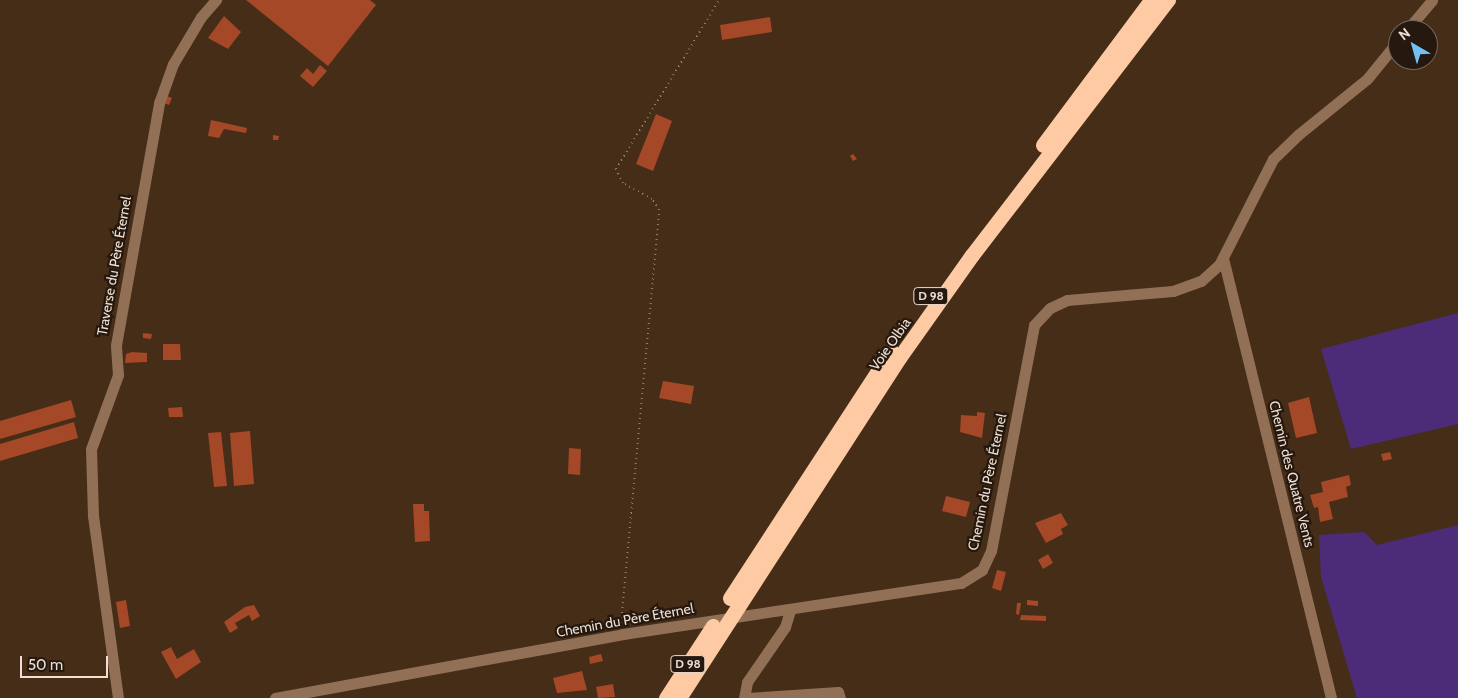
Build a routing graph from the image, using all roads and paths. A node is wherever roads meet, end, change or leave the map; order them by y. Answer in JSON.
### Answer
{"nodes":[{"id":1,"x":216,"y":0,"type":"edge"},
{"id":2,"x":719,"y":0,"type":"edge"},
{"id":3,"x":1151,"y":0,"type":"edge"},
{"id":4,"x":1168,"y":0,"type":"edge"},
{"id":5,"x":1432,"y":0,"type":"edge"},
{"id":6,"x":1415,"y":20,"type":"edge"},
{"id":7,"x":1388,"y":54,"type":"edge"},
{"id":8,"x":1223,"y":258,"type":"junction"},
{"id":9,"x":790,"y":611,"type":"junction"},
{"id":10,"x":715,"y":632,"type":"junction"},
{"id":11,"x":619,"y":635,"type":"junction"},
{"id":12,"x":118,"y":698,"type":"edge"},
{"id":13,"x":276,"y":698,"type":"edge"},
{"id":14,"x":666,"y":698,"type":"edge"},
{"id":15,"x":679,"y":698,"type":"edge"},
{"id":16,"x":746,"y":698,"type":"edge"},
{"id":17,"x":840,"y":698,"type":"edge"},
{"id":18,"x":1331,"y":698,"type":"edge"}],
"edges":[{"from":1,"to":12,"type":"street","name":"Traverse du Père Éternel"},
{"from":2,"to":11,"type":"path"},
{"from":3,"to":10,"type":"highway","name":"Voie Olbia","number":"D 98"},
{"from":4,"to":10,"type":"highway","name":"Voie Olbia","number":"D 98"},
{"from":5,"to":6,"type":"street"},
{"from":7,"to":8,"type":"street","name":"Chemin du Père Éternel"},
{"from":8,"to":9,"type":"street","name":"Chemin du Père Éternel"},
{"from":8,"to":18,"type":"street","name":"Chemin des Quatre Vents"},
{"from":9,"to":11,"type":"street","name":"Chemin du Père Éternel"},
{"from":9,"to":16,"type":"street"},
{"from":10,"to":14,"type":"highway","name":"Voie Olbia","number":"D 98"},
{"from":10,"to":15,"type":"highway","name":"Voie Olbia","number":"D 98"},
{"from":11,"to":13,"type":"street","name":"Chemin du Père Éternel"},
{"from":16,"to":17,"type":"street"}]}
